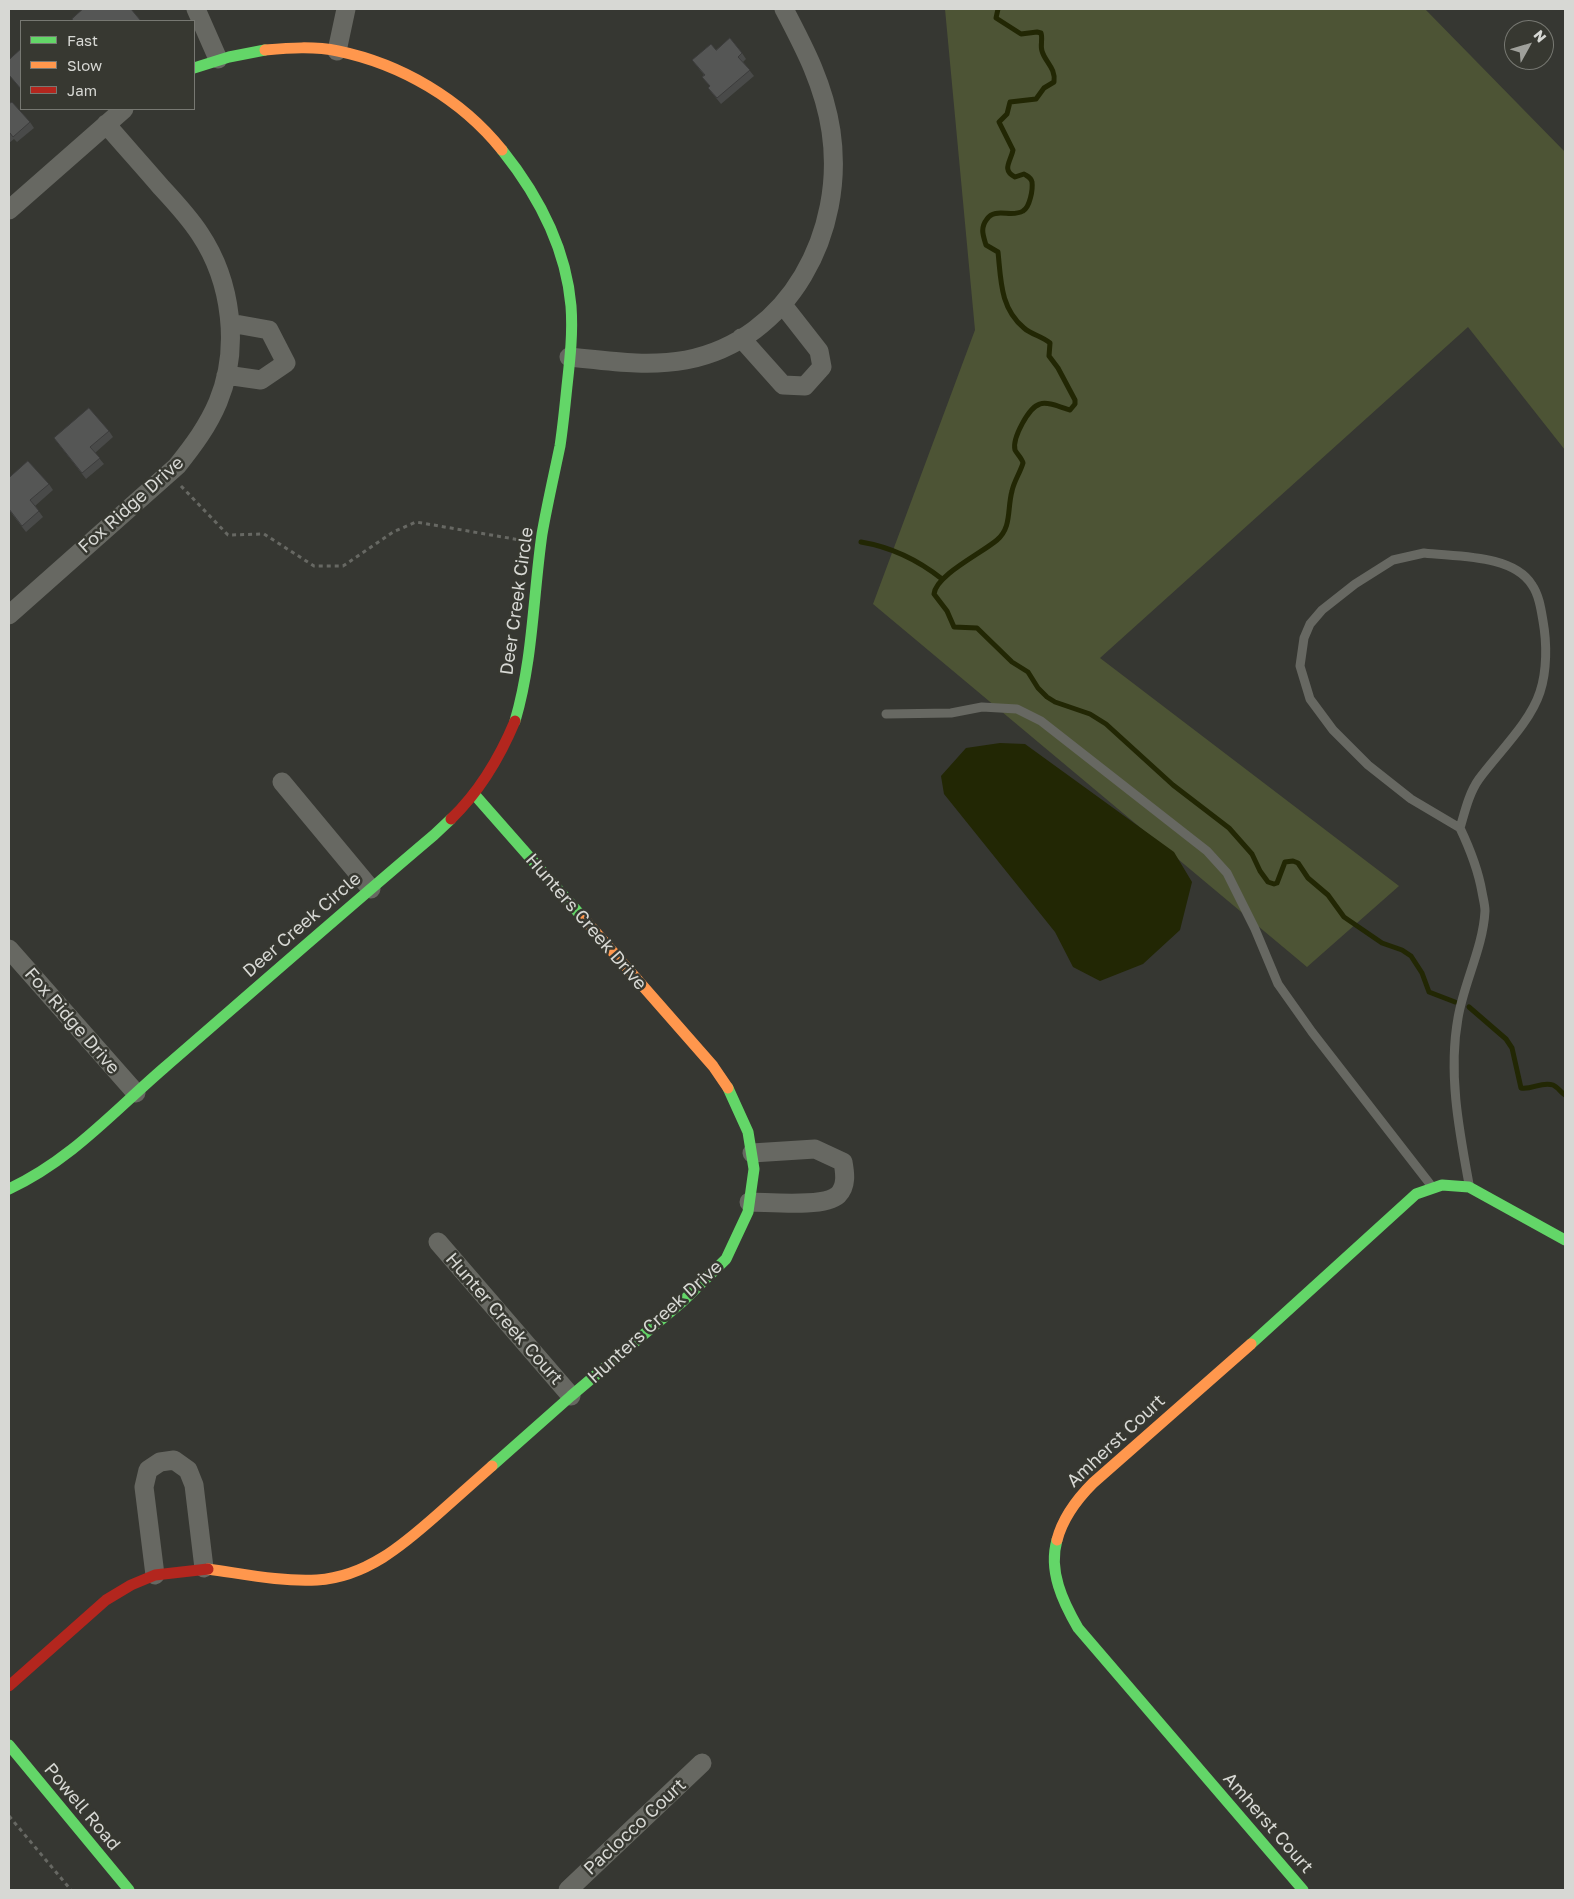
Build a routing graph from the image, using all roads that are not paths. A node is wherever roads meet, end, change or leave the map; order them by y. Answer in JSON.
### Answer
{"nodes":[{"id":1,"x":196,"y":9,"type":"edge"},
{"id":2,"x":346,"y":9,"type":"edge"},
{"id":3,"x":784,"y":9,"type":"edge"},
{"id":4,"x":337,"y":51,"type":"junction"},
{"id":5,"x":218,"y":59,"type":"junction"},
{"id":6,"x":195,"y":68,"type":"edge"},
{"id":7,"x":123,"y":110,"type":"edge"},
{"id":8,"x":106,"y":124,"type":"junction"},
{"id":9,"x":9,"y":210,"type":"edge"},
{"id":10,"x":783,"y":304,"type":"junction"},
{"id":11,"x":230,"y":323,"type":"junction"},
{"id":12,"x":741,"y":338,"type":"junction"},
{"id":13,"x":569,"y":357,"type":"junction"},
{"id":14,"x":226,"y":375,"type":"junction"},
{"id":15,"x":9,"y":615,"type":"edge"},
{"id":16,"x":886,"y":714,"type":"dead end"},
{"id":17,"x":282,"y":782,"type":"dead end"},
{"id":18,"x":474,"y":794,"type":"junction"},
{"id":19,"x":1460,"y":828,"type":"junction"},
{"id":20,"x":371,"y":889,"type":"junction"},
{"id":21,"x":9,"y":949,"type":"edge"},
{"id":22,"x":136,"y":1092,"type":"junction"},
{"id":23,"x":752,"y":1154,"type":"junction"},
{"id":24,"x":1431,"y":1186,"type":"junction"},
{"id":25,"x":1469,"y":1187,"type":"junction"},
{"id":26,"x":9,"y":1189,"type":"edge"},
{"id":27,"x":750,"y":1202,"type":"junction"},
{"id":28,"x":1565,"y":1240,"type":"edge"},
{"id":29,"x":438,"y":1242,"type":"dead end"},
{"id":30,"x":571,"y":1396,"type":"junction"},
{"id":31,"x":204,"y":1568,"type":"junction"},
{"id":32,"x":155,"y":1575,"type":"junction"},
{"id":33,"x":9,"y":1686,"type":"edge"},
{"id":34,"x":9,"y":1745,"type":"edge"},
{"id":35,"x":702,"y":1763,"type":"dead end"},
{"id":36,"x":129,"y":1890,"type":"edge"},
{"id":37,"x":568,"y":1890,"type":"edge"},
{"id":38,"x":1302,"y":1890,"type":"edge"}],
"edges":[{"from":1,"to":5,"type":"street"},
{"from":2,"to":4,"type":"street"},
{"from":3,"to":10,"type":"street"},
{"from":4,"to":5,"type":"street","name":"Deer Creek Circle"},
{"from":4,"to":13,"type":"street","name":"Deer Creek Circle"},
{"from":5,"to":6,"type":"street","name":"Deer Creek Circle"},
{"from":7,"to":8,"type":"street"},
{"from":8,"to":9,"type":"street"},
{"from":8,"to":11,"type":"street","name":"Fox Ridge Drive"},
{"from":10,"to":12,"type":"street"},
{"from":10,"to":12,"type":"street"},
{"from":11,"to":14,"type":"street","name":"Fox Ridge Drive"},
{"from":11,"to":14,"type":"street"},
{"from":12,"to":13,"type":"street"},
{"from":13,"to":18,"type":"street","name":"Deer Creek Circle"},
{"from":14,"to":15,"type":"street","name":"Fox Ridge Drive"},
{"from":16,"to":24,"type":"lane"},
{"from":17,"to":20,"type":"street"},
{"from":18,"to":20,"type":"street","name":"Deer Creek Circle"},
{"from":18,"to":23,"type":"street","name":"Hunters Creek Drive"},
{"from":19,"to":19,"type":"lane"},
{"from":19,"to":25,"type":"lane"},
{"from":20,"to":22,"type":"street","name":"Deer Creek Circle"},
{"from":21,"to":22,"type":"street","name":"Fox Ridge Drive"},
{"from":22,"to":26,"type":"street","name":"Deer Creek Circle"},
{"from":23,"to":27,"type":"street","name":"Hunters Creek Drive"},
{"from":23,"to":27,"type":"street"},
{"from":24,"to":25,"type":"street"},
{"from":24,"to":38,"type":"street","name":"Amherst Court"},
{"from":25,"to":28,"type":"street"},
{"from":27,"to":30,"type":"street","name":"Hunters Creek Drive"},
{"from":29,"to":30,"type":"street","name":"Hunter Creek Court"},
{"from":30,"to":31,"type":"street","name":"Hunters Creek Drive"},
{"from":31,"to":32,"type":"street","name":"Hunters Creek Drive"},
{"from":31,"to":32,"type":"street"},
{"from":32,"to":33,"type":"street","name":"Hunters Creek Drive"},
{"from":34,"to":36,"type":"street","name":"Powell Road"},
{"from":35,"to":37,"type":"street","name":"Paclocco Court"}]}
